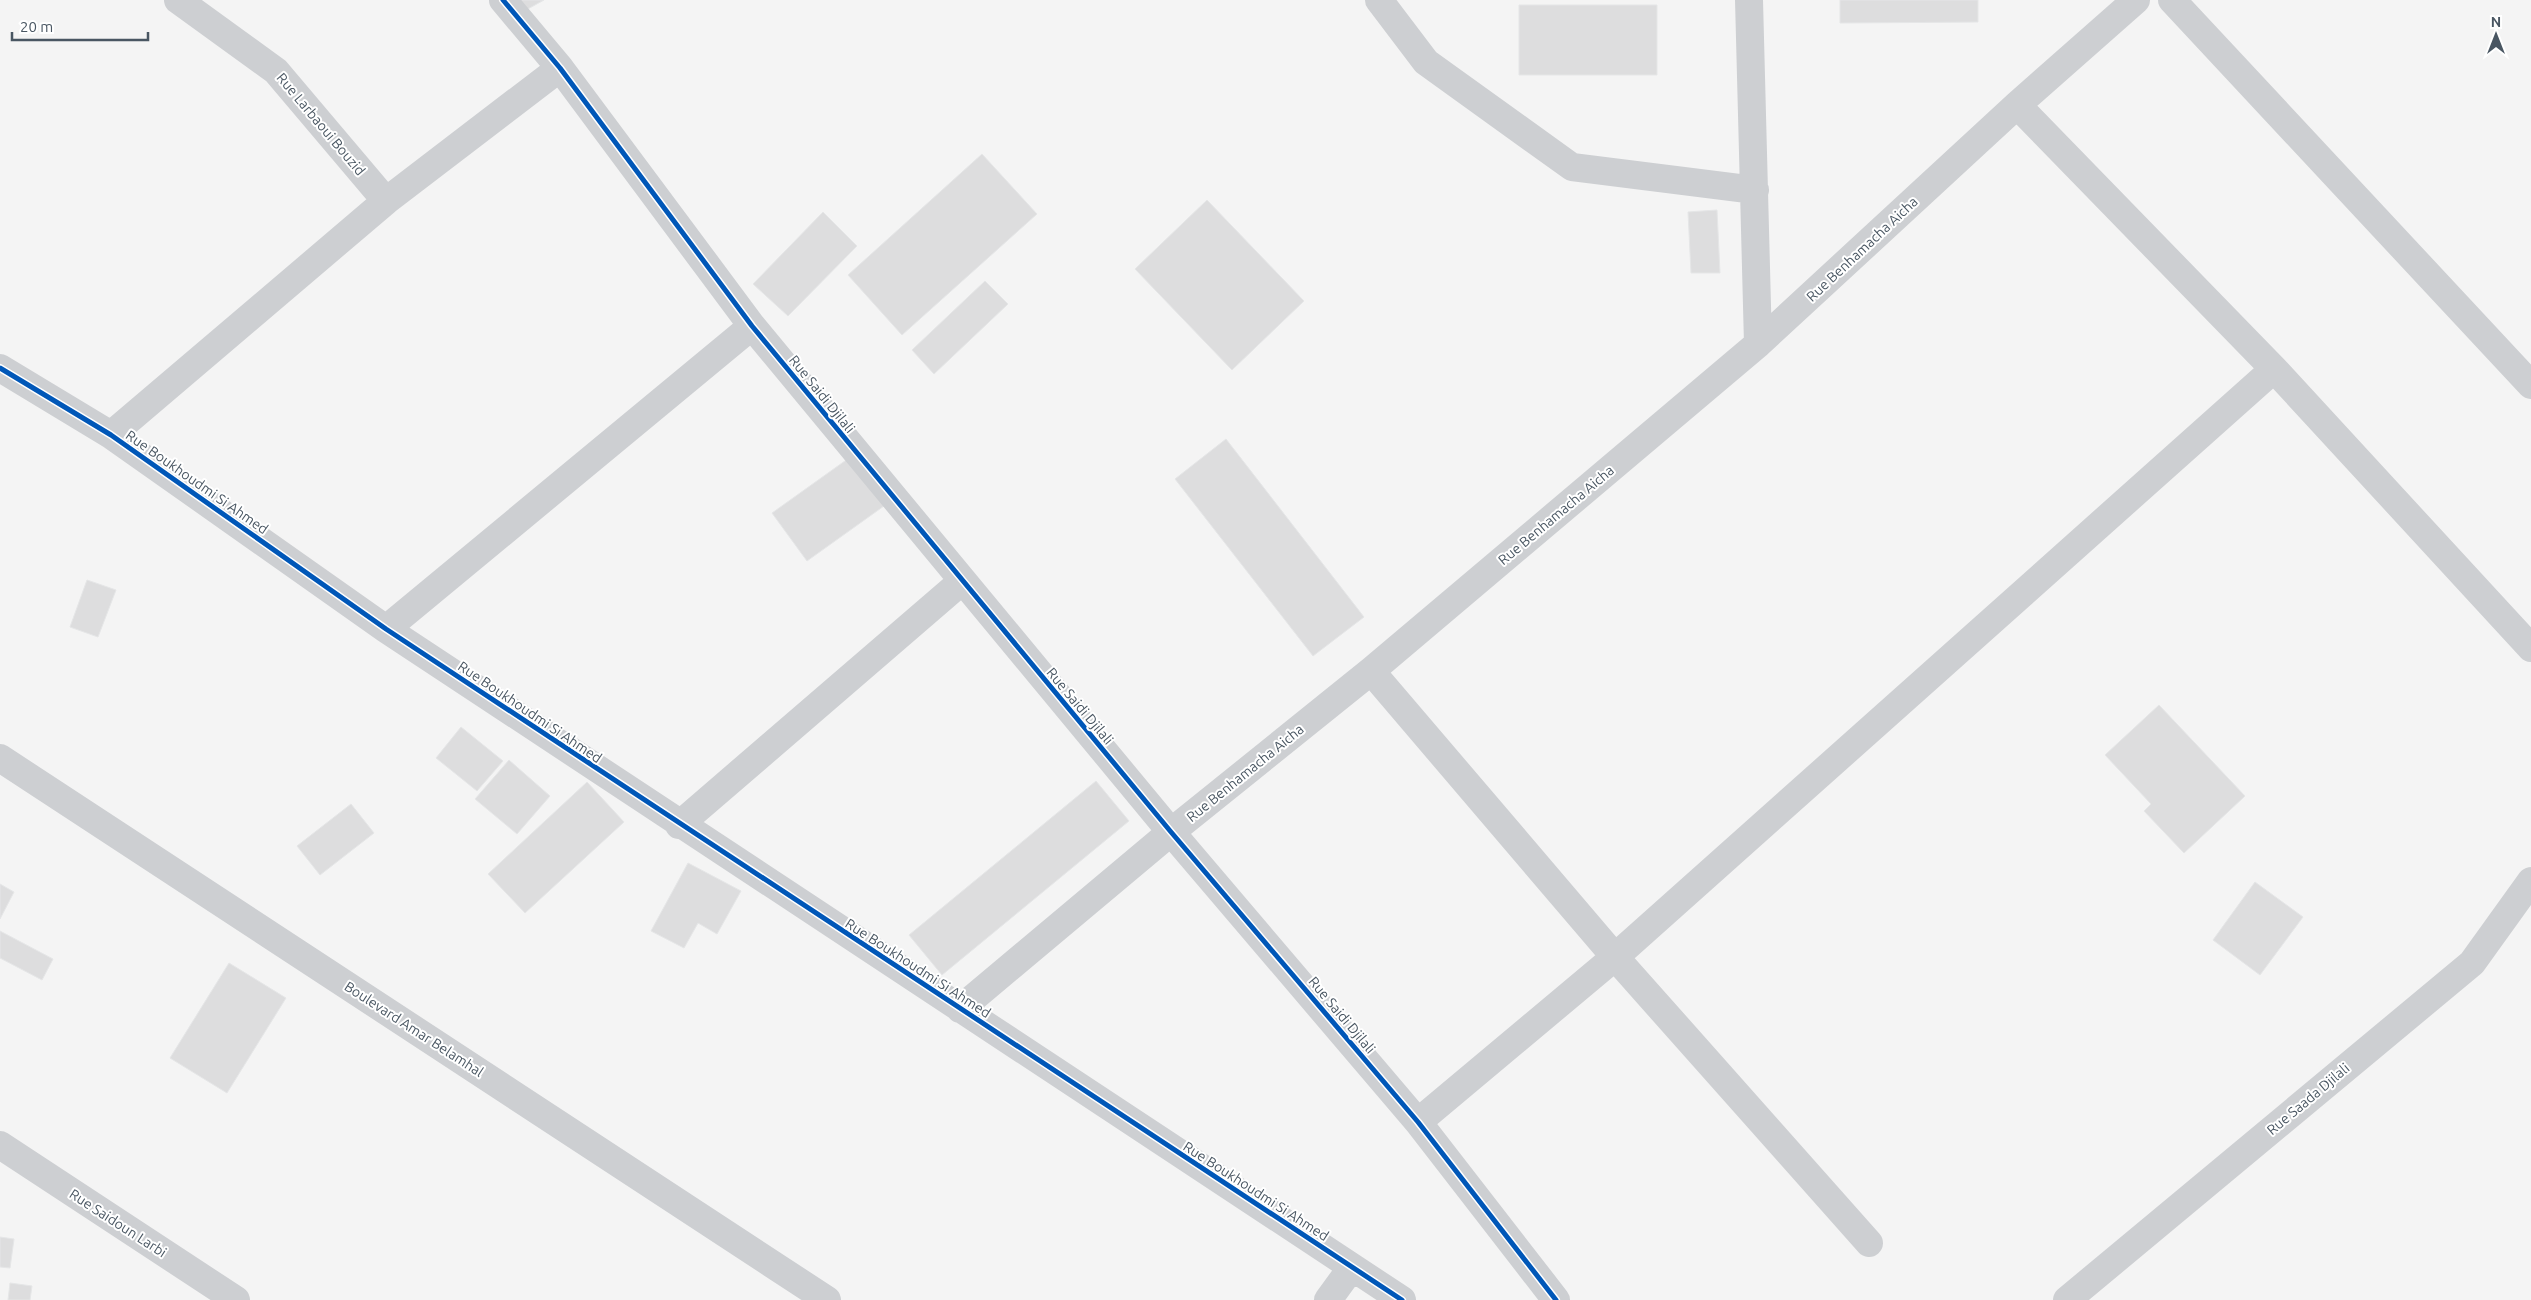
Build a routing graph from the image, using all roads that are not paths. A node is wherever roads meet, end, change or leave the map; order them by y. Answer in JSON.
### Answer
{"nodes":[{"id":1,"x":178,"y":0,"type":"edge"},
{"id":2,"x":503,"y":0,"type":"edge"},
{"id":3,"x":1379,"y":0,"type":"edge"},
{"id":4,"x":1749,"y":0,"type":"edge"},
{"id":5,"x":2136,"y":0,"type":"edge"},
{"id":6,"x":2172,"y":0,"type":"edge"},
{"id":7,"x":560,"y":68,"type":"junction"},
{"id":8,"x":2018,"y":104,"type":"junction"},
{"id":9,"x":1755,"y":190,"type":"junction"},
{"id":10,"x":386,"y":201,"type":"junction"},
{"id":11,"x":752,"y":326,"type":"junction"},
{"id":12,"x":1758,"y":344,"type":"junction"},
{"id":13,"x":0,"y":368,"type":"edge"},
{"id":14,"x":2274,"y":369,"type":"junction"},
{"id":15,"x":2531,"y":385,"type":"edge"},
{"id":16,"x":111,"y":435,"type":"junction"},
{"id":17,"x":961,"y":582,"type":"junction"},
{"id":18,"x":386,"y":629,"type":"junction"},
{"id":19,"x":2531,"y":648,"type":"edge"},
{"id":20,"x":1371,"y":671,"type":"junction"},
{"id":21,"x":0,"y":758,"type":"edge"},
{"id":22,"x":679,"y":825,"type":"junction"},
{"id":23,"x":1171,"y":832,"type":"junction"},
{"id":24,"x":2531,"y":881,"type":"edge"},
{"id":25,"x":1615,"y":957,"type":"junction"},
{"id":26,"x":960,"y":1009,"type":"junction"},
{"id":27,"x":1418,"y":1122,"type":"junction"},
{"id":28,"x":0,"y":1145,"type":"edge"},
{"id":29,"x":1869,"y":1243,"type":"dead end"},
{"id":30,"x":1352,"y":1267,"type":"junction"},
{"id":31,"x":236,"y":1300,"type":"edge"},
{"id":32,"x":827,"y":1300,"type":"edge"},
{"id":33,"x":1328,"y":1300,"type":"edge"},
{"id":34,"x":1402,"y":1300,"type":"edge"},
{"id":35,"x":1556,"y":1300,"type":"edge"},
{"id":36,"x":2067,"y":1300,"type":"edge"}],
"edges":[{"from":1,"to":10,"type":"street","name":"Rue Larbaoui Bouzid"},
{"from":2,"to":7,"type":"street","name":"Rue Saidi Djilali"},
{"from":3,"to":9,"type":"street"},
{"from":4,"to":9,"type":"street"},
{"from":5,"to":8,"type":"street","name":"Rue Benhamacha Aicha"},
{"from":6,"to":15,"type":"street"},
{"from":7,"to":10,"type":"street"},
{"from":7,"to":11,"type":"street","name":"Rue Saidi Djilali"},
{"from":8,"to":12,"type":"street","name":"Rue Benhamacha Aicha"},
{"from":8,"to":14,"type":"street"},
{"from":9,"to":12,"type":"street"},
{"from":10,"to":16,"type":"street"},
{"from":11,"to":17,"type":"street","name":"Rue Saidi Djilali"},
{"from":11,"to":18,"type":"street"},
{"from":12,"to":20,"type":"street","name":"Rue Benhamacha Aicha"},
{"from":13,"to":16,"type":"street","name":"Rue Boukhoudmi Si Ahmed"},
{"from":14,"to":19,"type":"street"},
{"from":14,"to":25,"type":"street"},
{"from":16,"to":18,"type":"street","name":"Rue Boukhoudmi Si Ahmed"},
{"from":17,"to":22,"type":"street"},
{"from":17,"to":23,"type":"street","name":"Rue Saidi Djilali"},
{"from":18,"to":22,"type":"street","name":"Rue Boukhoudmi Si Ahmed"},
{"from":20,"to":23,"type":"street","name":"Rue Benhamacha Aicha"},
{"from":20,"to":25,"type":"street"},
{"from":21,"to":32,"type":"street","name":"Boulevard Amar Belamhal"},
{"from":22,"to":26,"type":"street","name":"Rue Boukhoudmi Si Ahmed"},
{"from":23,"to":26,"type":"street","name":"Rue Benhamacha Aicha"},
{"from":23,"to":27,"type":"street","name":"Rue Saidi Djilali"},
{"from":24,"to":36,"type":"street","name":"Rue Saada Djilali"},
{"from":25,"to":27,"type":"street"},
{"from":25,"to":29,"type":"street"},
{"from":26,"to":30,"type":"street","name":"Rue Boukhoudmi Si Ahmed"},
{"from":27,"to":35,"type":"street","name":"Rue Saidi Djilali"},
{"from":28,"to":31,"type":"street","name":"Rue Saidoun Larbi"},
{"from":30,"to":33,"type":"street"},
{"from":30,"to":34,"type":"street","name":"Rue Boukhoudmi Si Ahmed"}]}
